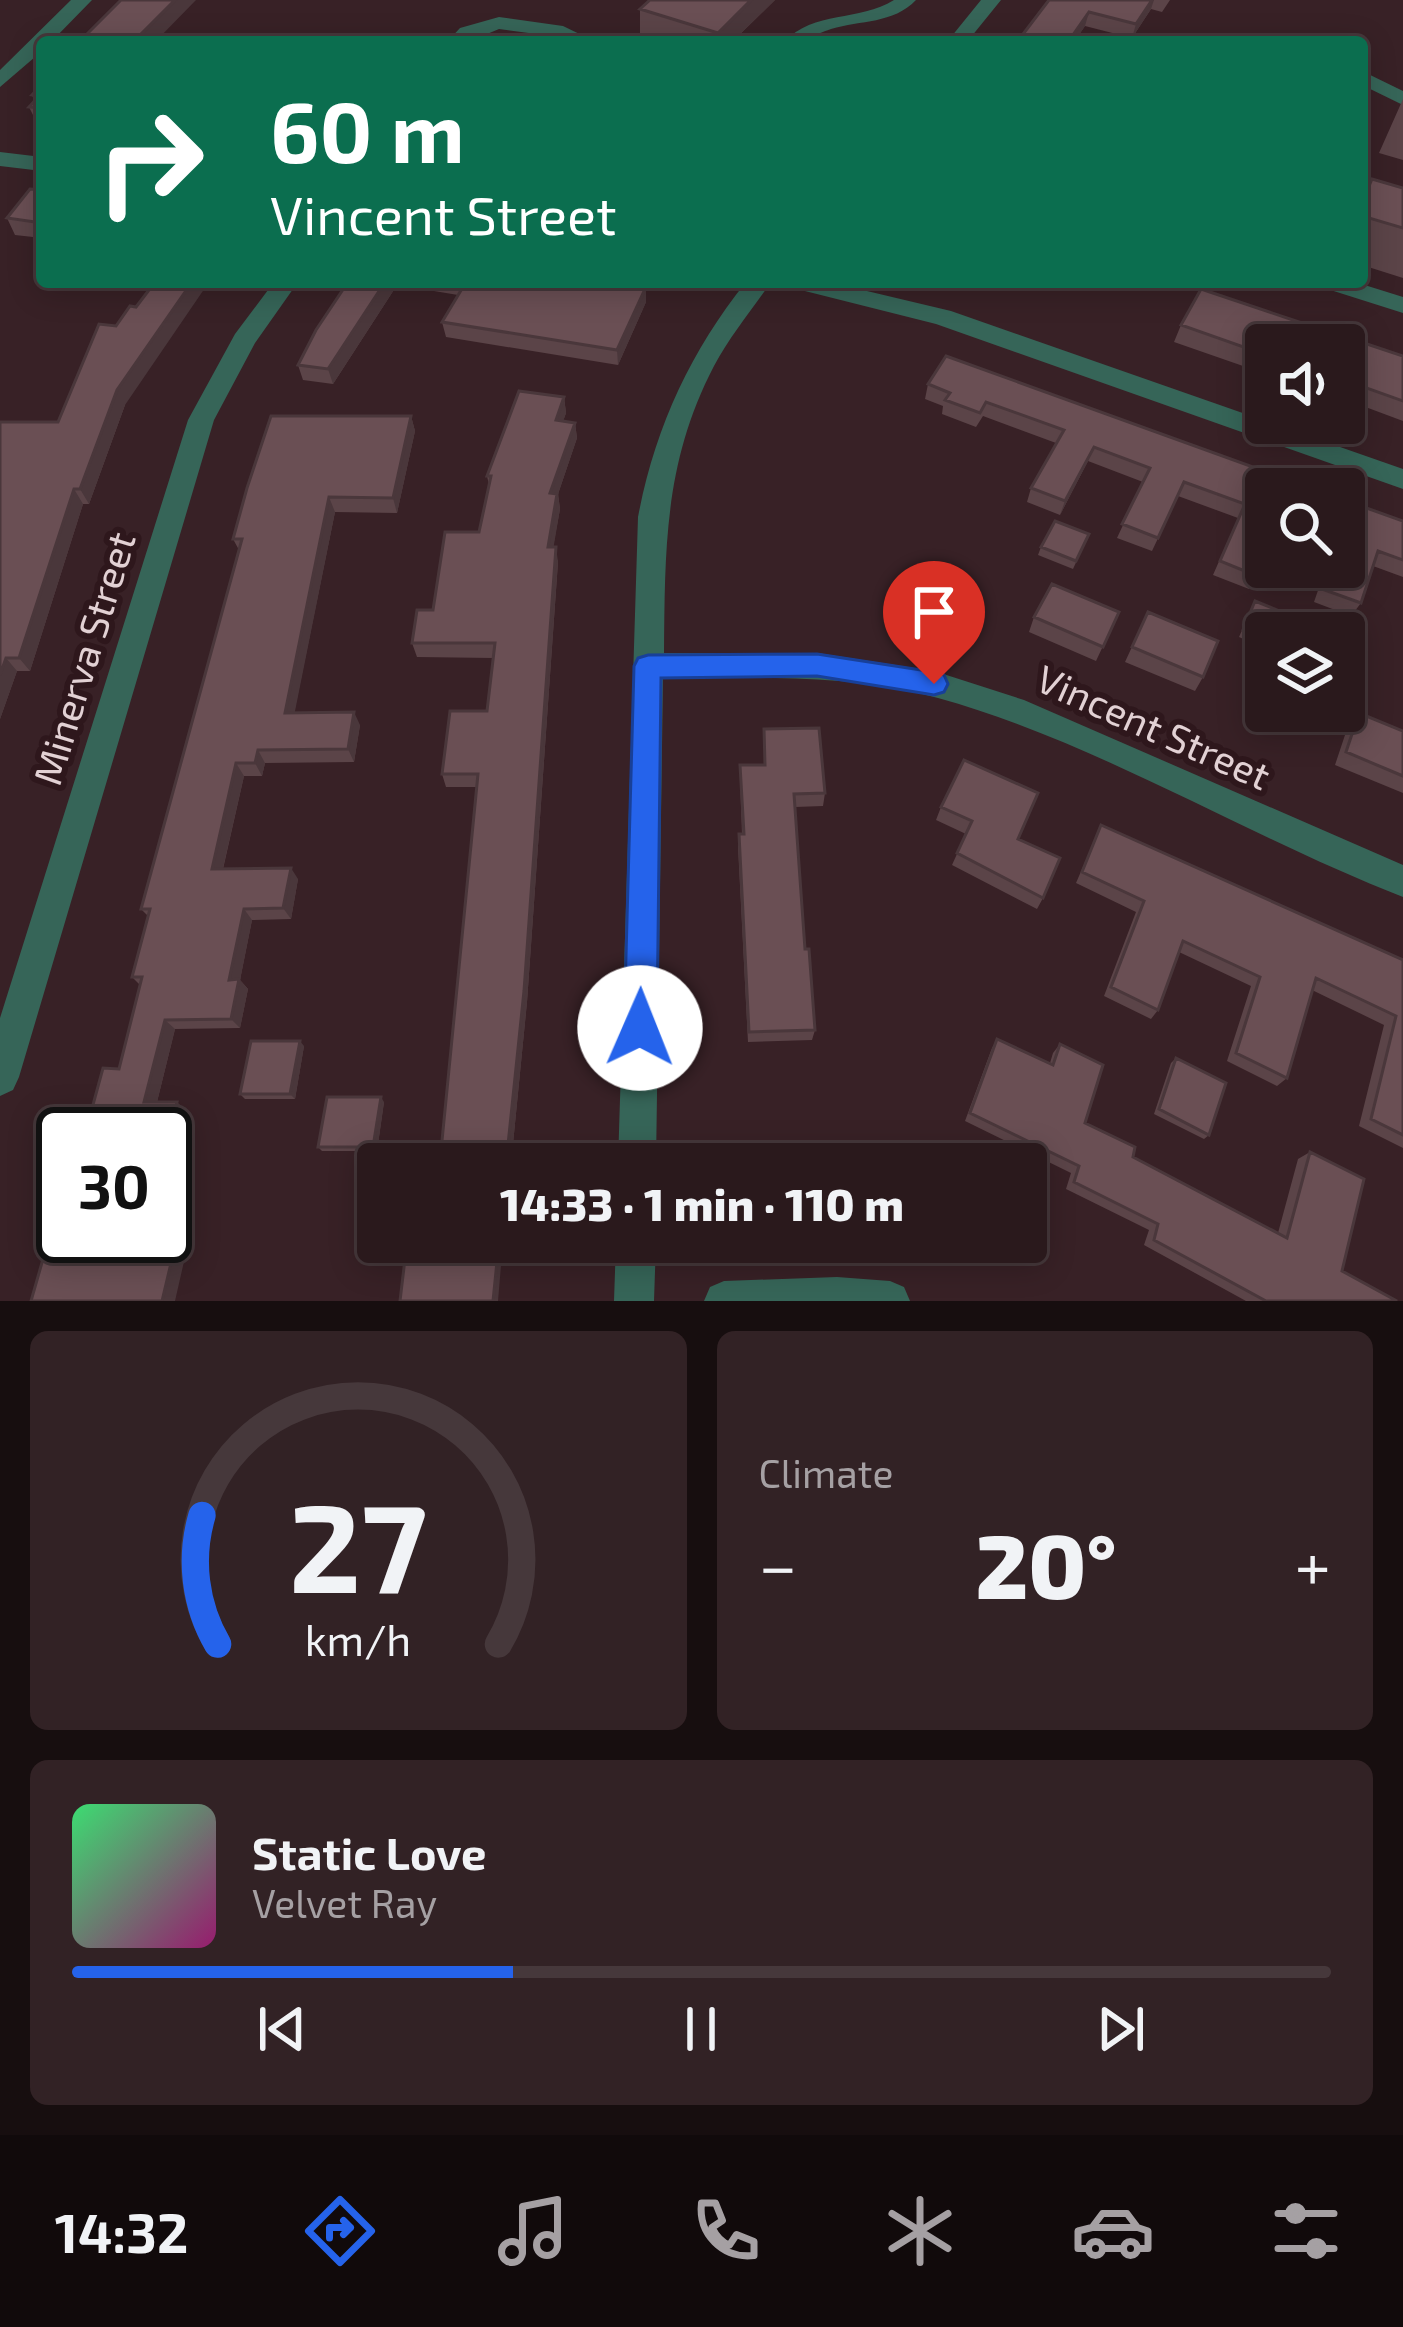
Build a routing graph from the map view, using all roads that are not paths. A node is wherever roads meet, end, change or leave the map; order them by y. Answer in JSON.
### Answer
{"nodes":[{"id":1,"x":82,"y":0,"type":"edge"},
{"id":2,"x":906,"y":0,"type":"edge"},
{"id":3,"x":992,"y":0,"type":"edge"},
{"id":4,"x":46,"y":36,"type":"edge"},
{"id":5,"x":461,"y":36,"type":"edge"},
{"id":6,"x":574,"y":36,"type":"edge"},
{"id":7,"x":804,"y":36,"type":"edge"},
{"id":8,"x":962,"y":36,"type":"edge"},
{"id":9,"x":36,"y":45,"type":"edge"},
{"id":10,"x":1368,"y":80,"type":"edge"},
{"id":11,"x":0,"y":81,"type":"edge"},
{"id":12,"x":1403,"y":99,"type":"edge"},
{"id":13,"x":0,"y":159,"type":"edge"},
{"id":14,"x":36,"y":163,"type":"edge"},
{"id":15,"x":282,"y":288,"type":"edge"},
{"id":16,"x":755,"y":288,"type":"edge"},
{"id":17,"x":821,"y":288,"type":"edge"},
{"id":18,"x":1348,"y":288,"type":"edge"},
{"id":19,"x":1403,"y":305,"type":"edge"},
{"id":20,"x":1403,"y":479,"type":"edge"},
{"id":21,"x":648,"y":666,"type":"junction"},
{"id":22,"x":1403,"y":881,"type":"edge"},
{"id":23,"x":0,"y":1077,"type":"edge"},
{"id":24,"x":637,"y":1143,"type":"edge"},
{"id":25,"x":635,"y":1263,"type":"edge"},
{"id":26,"x":634,"y":1301,"type":"edge"},
{"id":27,"x":724,"y":1301,"type":"edge"},
{"id":28,"x":890,"y":1301,"type":"edge"}],
"edges":[{"from":1,"to":4,"type":"street"},
{"from":2,"to":7,"type":"street"},
{"from":3,"to":8,"type":"street"},
{"from":5,"to":6,"type":"street"},
{"from":9,"to":11,"type":"street"},
{"from":10,"to":12,"type":"street"},
{"from":13,"to":14,"type":"street"},
{"from":15,"to":23,"type":"street","name":"Minerva Street"},
{"from":16,"to":21,"type":"street"},
{"from":17,"to":20,"type":"street"},
{"from":18,"to":19,"type":"street"},
{"from":21,"to":22,"type":"street","name":"Vincent Street"},
{"from":21,"to":24,"type":"street"},
{"from":25,"to":26,"type":"street"},
{"from":27,"to":28,"type":"street"}]}
